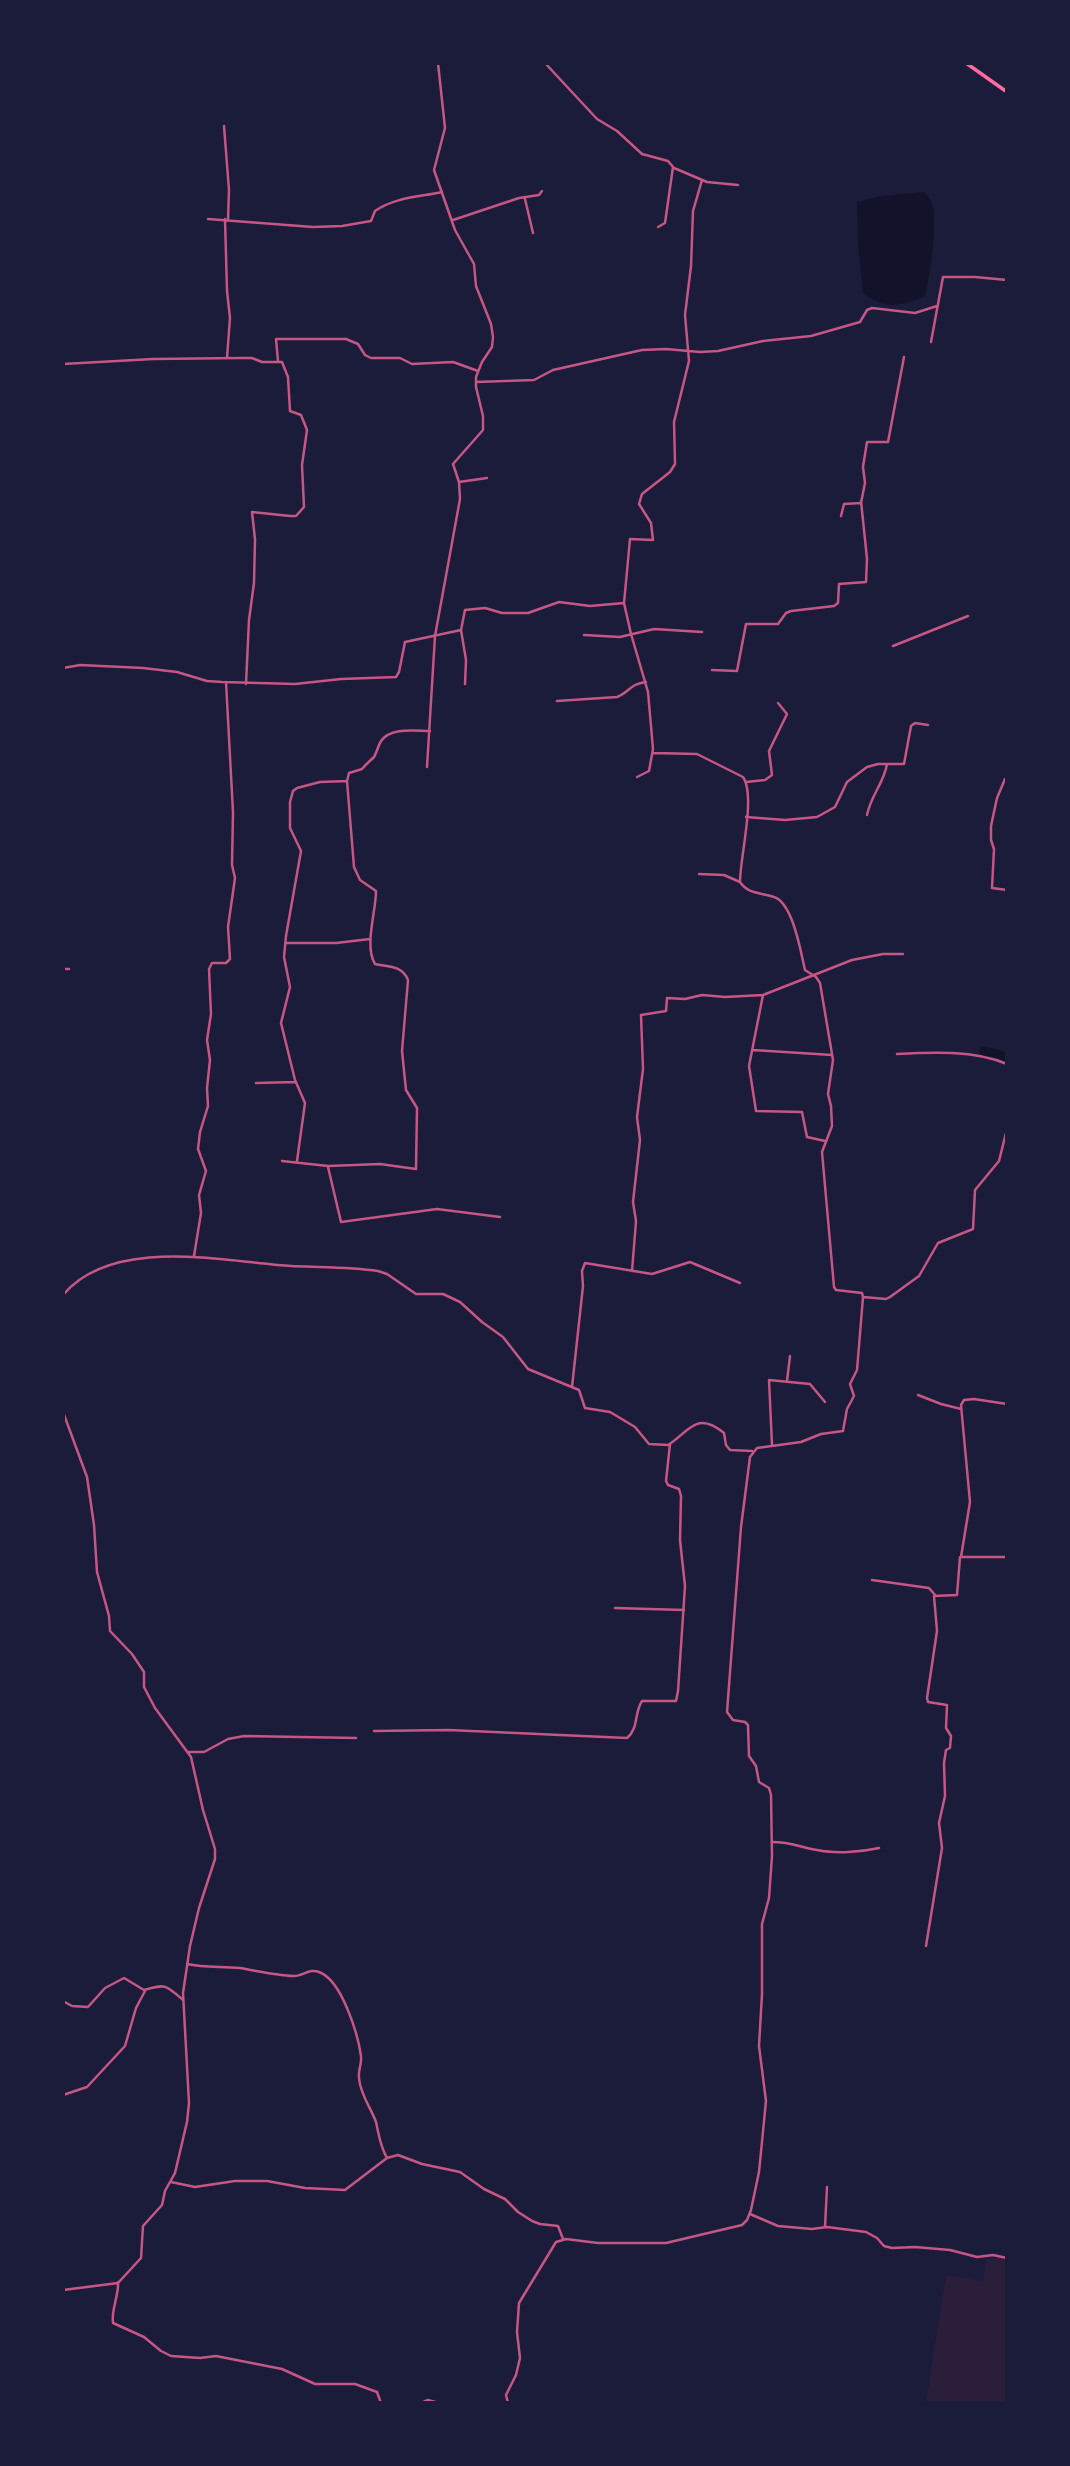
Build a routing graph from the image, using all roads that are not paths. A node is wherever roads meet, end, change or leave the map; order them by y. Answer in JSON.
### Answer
{"nodes":[{"id":1,"x":438,"y":63,"type":"edge"},
{"id":2,"x":545,"y":63,"type":"edge"},
{"id":3,"x":966,"y":63,"type":"edge"},
{"id":4,"x":1007,"y":92,"type":"edge"},
{"id":5,"x":224,"y":126,"type":"dead end"},
{"id":6,"x":673,"y":167,"type":"junction"},
{"id":7,"x":702,"y":180,"type":"junction"},
{"id":8,"x":738,"y":185,"type":"dead end"},
{"id":9,"x":442,"y":191,"type":"junction"},
{"id":10,"x":542,"y":191,"type":"dead end"},
{"id":11,"x":525,"y":197,"type":"junction"},
{"id":12,"x":208,"y":219,"type":"dead end"},
{"id":13,"x":227,"y":220,"type":"junction"},
{"id":14,"x":452,"y":220,"type":"junction"},
{"id":15,"x":658,"y":227,"type":"dead end"},
{"id":16,"x":533,"y":233,"type":"dead end"},
{"id":17,"x":1007,"y":280,"type":"edge"},
{"id":18,"x":937,"y":306,"type":"junction"},
{"id":19,"x":931,"y":342,"type":"dead end"},
{"id":20,"x":689,"y":351,"type":"junction"},
{"id":21,"x":904,"y":357,"type":"dead end"},
{"id":22,"x":227,"y":359,"type":"junction"},
{"id":23,"x":279,"y":362,"type":"junction"},
{"id":24,"x":63,"y":364,"type":"edge"},
{"id":25,"x":478,"y":372,"type":"junction"},
{"id":26,"x":475,"y":382,"type":"junction"},
{"id":27,"x":487,"y":478,"type":"dead end"},
{"id":28,"x":459,"y":482,"type":"junction"},
{"id":29,"x":861,"y":501,"type":"junction"},
{"id":30,"x":841,"y":516,"type":"dead end"},
{"id":31,"x":624,"y":603,"type":"junction"},
{"id":32,"x":968,"y":616,"type":"dead end"},
{"id":33,"x":461,"y":630,"type":"junction"},
{"id":34,"x":702,"y":632,"type":"dead end"},
{"id":35,"x":631,"y":634,"type":"junction"},
{"id":36,"x":584,"y":635,"type":"dead end"},
{"id":37,"x":435,"y":637,"type":"junction"},
{"id":38,"x":893,"y":646,"type":"dead end"},
{"id":39,"x":63,"y":668,"type":"edge"},
{"id":40,"x":712,"y":670,"type":"dead end"},
{"id":41,"x":226,"y":682,"type":"junction"},
{"id":42,"x":646,"y":682,"type":"junction"},
{"id":43,"x":246,"y":683,"type":"junction"},
{"id":44,"x":465,"y":684,"type":"dead end"},
{"id":45,"x":557,"y":701,"type":"dead end"},
{"id":46,"x":778,"y":703,"type":"dead end"},
{"id":47,"x":928,"y":725,"type":"dead end"},
{"id":48,"x":430,"y":731,"type":"junction"},
{"id":49,"x":653,"y":753,"type":"junction"},
{"id":50,"x":887,"y":764,"type":"junction"},
{"id":51,"x":427,"y":767,"type":"dead end"},
{"id":52,"x":636,"y":777,"type":"dead end"},
{"id":53,"x":1005,"y":779,"type":"dead end"},
{"id":54,"x":347,"y":780,"type":"junction"},
{"id":55,"x":746,"y":782,"type":"junction"},
{"id":56,"x":867,"y":815,"type":"dead end"},
{"id":57,"x":746,"y":817,"type":"junction"},
{"id":58,"x":699,"y":874,"type":"dead end"},
{"id":59,"x":740,"y":882,"type":"junction"},
{"id":60,"x":1007,"y":890,"type":"edge"},
{"id":61,"x":370,"y":939,"type":"junction"},
{"id":62,"x":285,"y":943,"type":"junction"},
{"id":63,"x":903,"y":954,"type":"dead end"},
{"id":64,"x":63,"y":969,"type":"edge"},
{"id":65,"x":69,"y":969,"type":"dead end"},
{"id":66,"x":815,"y":976,"type":"junction"},
{"id":67,"x":763,"y":995,"type":"junction"},
{"id":68,"x":752,"y":1049,"type":"junction"},
{"id":69,"x":897,"y":1054,"type":"dead end"},
{"id":70,"x":832,"y":1055,"type":"junction"},
{"id":71,"x":1007,"y":1064,"type":"edge"},
{"id":72,"x":296,"y":1082,"type":"junction"},
{"id":73,"x":256,"y":1083,"type":"dead end"},
{"id":74,"x":1007,"y":1129,"type":"edge"},
{"id":75,"x":825,"y":1141,"type":"junction"},
{"id":76,"x":282,"y":1161,"type":"dead end"},
{"id":77,"x":297,"y":1162,"type":"junction"},
{"id":78,"x":328,"y":1167,"type":"junction"},
{"id":79,"x":500,"y":1217,"type":"dead end"},
{"id":80,"x":194,"y":1256,"type":"junction"},
{"id":81,"x":632,"y":1271,"type":"junction"},
{"id":82,"x":740,"y":1283,"type":"dead end"},
{"id":83,"x":63,"y":1296,"type":"edge"},
{"id":84,"x":863,"y":1297,"type":"junction"},
{"id":85,"x":790,"y":1356,"type":"dead end"},
{"id":86,"x":787,"y":1381,"type":"junction"},
{"id":87,"x":572,"y":1387,"type":"junction"},
{"id":88,"x":918,"y":1395,"type":"dead end"},
{"id":89,"x":825,"y":1402,"type":"dead end"},
{"id":90,"x":1007,"y":1404,"type":"edge"},
{"id":91,"x":961,"y":1409,"type":"junction"},
{"id":92,"x":63,"y":1412,"type":"edge"},
{"id":93,"x":670,"y":1444,"type":"junction"},
{"id":94,"x":772,"y":1445,"type":"junction"},
{"id":95,"x":752,"y":1451,"type":"junction"},
{"id":96,"x":961,"y":1557,"type":"junction"},
{"id":97,"x":1007,"y":1557,"type":"edge"},
{"id":98,"x":872,"y":1580,"type":"dead end"},
{"id":99,"x":935,"y":1595,"type":"junction"},
{"id":100,"x":615,"y":1608,"type":"dead end"},
{"id":101,"x":684,"y":1610,"type":"junction"},
{"id":102,"x":374,"y":1731,"type":"dead end"},
{"id":103,"x":356,"y":1738,"type":"dead end"},
{"id":104,"x":188,"y":1752,"type":"junction"},
{"id":105,"x":772,"y":1842,"type":"junction"},
{"id":106,"x":879,"y":1848,"type":"dead end"},
{"id":107,"x":926,"y":1946,"type":"dead end"},
{"id":108,"x":187,"y":1964,"type":"junction"},
{"id":109,"x":146,"y":1990,"type":"junction"},
{"id":110,"x":183,"y":2000,"type":"junction"},
{"id":111,"x":63,"y":2001,"type":"edge"},
{"id":112,"x":63,"y":2095,"type":"edge"},
{"id":113,"x":387,"y":2158,"type":"junction"},
{"id":114,"x":171,"y":2182,"type":"junction"},
{"id":115,"x":827,"y":2187,"type":"dead end"},
{"id":116,"x":750,"y":2214,"type":"junction"},
{"id":117,"x":825,"y":2227,"type":"junction"},
{"id":118,"x":563,"y":2239,"type":"junction"},
{"id":119,"x":1007,"y":2258,"type":"edge"},
{"id":120,"x":118,"y":2283,"type":"junction"},
{"id":121,"x":63,"y":2290,"type":"edge"},
{"id":122,"x":381,"y":2403,"type":"edge"},
{"id":123,"x":421,"y":2403,"type":"edge"},
{"id":124,"x":439,"y":2403,"type":"edge"},
{"id":125,"x":508,"y":2403,"type":"edge"}],
"edges":[{"from":1,"to":9,"type":"street"},
{"from":2,"to":6,"type":"street"},
{"from":3,"to":4,"type":"main road"},
{"from":5,"to":13,"type":"street"},
{"from":6,"to":7,"type":"street"},
{"from":6,"to":15,"type":"street"},
{"from":7,"to":8,"type":"street"},
{"from":7,"to":20,"type":"street"},
{"from":9,"to":13,"type":"street"},
{"from":9,"to":14,"type":"street"},
{"from":10,"to":11,"type":"street"},
{"from":11,"to":14,"type":"street"},
{"from":11,"to":16,"type":"street"},
{"from":12,"to":13,"type":"street"},
{"from":13,"to":22,"type":"street"},
{"from":14,"to":25,"type":"street"},
{"from":17,"to":18,"type":"street"},
{"from":18,"to":19,"type":"street"},
{"from":18,"to":20,"type":"street"},
{"from":20,"to":26,"type":"street"},
{"from":20,"to":31,"type":"street"},
{"from":21,"to":29,"type":"street"},
{"from":22,"to":23,"type":"street"},
{"from":22,"to":24,"type":"street"},
{"from":23,"to":25,"type":"street"},
{"from":23,"to":43,"type":"street"},
{"from":25,"to":26,"type":"street"},
{"from":26,"to":28,"type":"street"},
{"from":27,"to":28,"type":"street"},
{"from":28,"to":37,"type":"street"},
{"from":29,"to":30,"type":"street"},
{"from":29,"to":40,"type":"street"},
{"from":31,"to":33,"type":"street"},
{"from":31,"to":35,"type":"street"},
{"from":32,"to":38,"type":"street"},
{"from":33,"to":37,"type":"street"},
{"from":33,"to":44,"type":"street"},
{"from":34,"to":35,"type":"street"},
{"from":35,"to":36,"type":"street"},
{"from":35,"to":42,"type":"street"},
{"from":37,"to":43,"type":"street"},
{"from":37,"to":48,"type":"street"},
{"from":39,"to":41,"type":"street"},
{"from":41,"to":43,"type":"street"},
{"from":41,"to":80,"type":"street"},
{"from":42,"to":45,"type":"street"},
{"from":42,"to":49,"type":"street"},
{"from":46,"to":55,"type":"street"},
{"from":47,"to":50,"type":"street"},
{"from":48,"to":51,"type":"street"},
{"from":48,"to":54,"type":"street"},
{"from":49,"to":52,"type":"street"},
{"from":49,"to":55,"type":"street"},
{"from":50,"to":56,"type":"street"},
{"from":50,"to":57,"type":"street"},
{"from":53,"to":60,"type":"street"},
{"from":54,"to":61,"type":"street"},
{"from":54,"to":62,"type":"street"},
{"from":55,"to":57,"type":"street"},
{"from":57,"to":59,"type":"street"},
{"from":58,"to":59,"type":"street"},
{"from":59,"to":66,"type":"street"},
{"from":61,"to":62,"type":"street"},
{"from":61,"to":78,"type":"street"},
{"from":62,"to":72,"type":"street"},
{"from":63,"to":66,"type":"street"},
{"from":64,"to":65,"type":"street"},
{"from":66,"to":67,"type":"street"},
{"from":66,"to":70,"type":"street"},
{"from":67,"to":68,"type":"street"},
{"from":67,"to":81,"type":"street"},
{"from":68,"to":70,"type":"street"},
{"from":68,"to":75,"type":"street"},
{"from":69,"to":71,"type":"street"},
{"from":70,"to":75,"type":"street"},
{"from":72,"to":73,"type":"street"},
{"from":72,"to":77,"type":"street"},
{"from":74,"to":84,"type":"street"},
{"from":75,"to":84,"type":"street"},
{"from":76,"to":77,"type":"street"},
{"from":77,"to":78,"type":"street"},
{"from":78,"to":79,"type":"street"},
{"from":80,"to":83,"type":"street"},
{"from":80,"to":87,"type":"street"},
{"from":81,"to":82,"type":"street"},
{"from":81,"to":87,"type":"street"},
{"from":84,"to":94,"type":"street"},
{"from":85,"to":86,"type":"street"},
{"from":86,"to":89,"type":"street"},
{"from":86,"to":94,"type":"street"},
{"from":87,"to":93,"type":"street"},
{"from":88,"to":91,"type":"street"},
{"from":90,"to":91,"type":"street"},
{"from":91,"to":96,"type":"street"},
{"from":92,"to":104,"type":"street"},
{"from":93,"to":95,"type":"street"},
{"from":93,"to":101,"type":"street"},
{"from":94,"to":95,"type":"street"},
{"from":95,"to":105,"type":"street"},
{"from":96,"to":97,"type":"street"},
{"from":96,"to":99,"type":"street"},
{"from":98,"to":99,"type":"street"},
{"from":99,"to":107,"type":"street"},
{"from":100,"to":101,"type":"street"},
{"from":101,"to":102,"type":"street"},
{"from":103,"to":104,"type":"street"},
{"from":104,"to":108,"type":"street"},
{"from":105,"to":106,"type":"street"},
{"from":105,"to":116,"type":"street"},
{"from":108,"to":110,"type":"street"},
{"from":108,"to":113,"type":"street"},
{"from":109,"to":110,"type":"street"},
{"from":109,"to":111,"type":"street"},
{"from":109,"to":112,"type":"street"},
{"from":110,"to":114,"type":"street"},
{"from":113,"to":114,"type":"street"},
{"from":113,"to":118,"type":"street"},
{"from":114,"to":120,"type":"street"},
{"from":115,"to":117,"type":"street"},
{"from":116,"to":117,"type":"street"},
{"from":116,"to":118,"type":"street"},
{"from":117,"to":119,"type":"street"},
{"from":118,"to":125,"type":"street"},
{"from":120,"to":121,"type":"street"},
{"from":120,"to":122,"type":"street"},
{"from":123,"to":124,"type":"street"}]}
